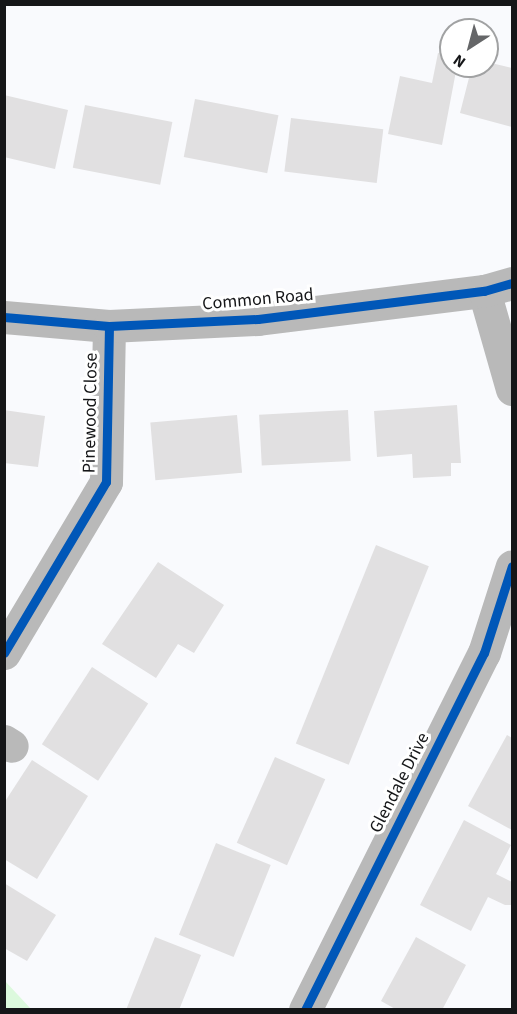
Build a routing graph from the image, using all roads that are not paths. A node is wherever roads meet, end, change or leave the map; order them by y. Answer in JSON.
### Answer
{"nodes":[{"id":1,"x":498,"y":287,"type":"edge"},
{"id":2,"x":4,"y":317,"type":"edge"},
{"id":3,"x":109,"y":326,"type":"junction"},
{"id":4,"x":513,"y":389,"type":"edge"},
{"id":5,"x":513,"y":566,"type":"edge"},
{"id":6,"x":4,"y":653,"type":"edge"},
{"id":7,"x":305,"y":1010,"type":"edge"}],
"edges":[{"from":1,"to":3,"type":"street","name":"Common Road"},
{"from":1,"to":4,"type":"street"},
{"from":2,"to":3,"type":"street","name":"Common Road"},
{"from":3,"to":6,"type":"street","name":"Pinewood Close"},
{"from":5,"to":7,"type":"street","name":"Glendale Drive"}]}
